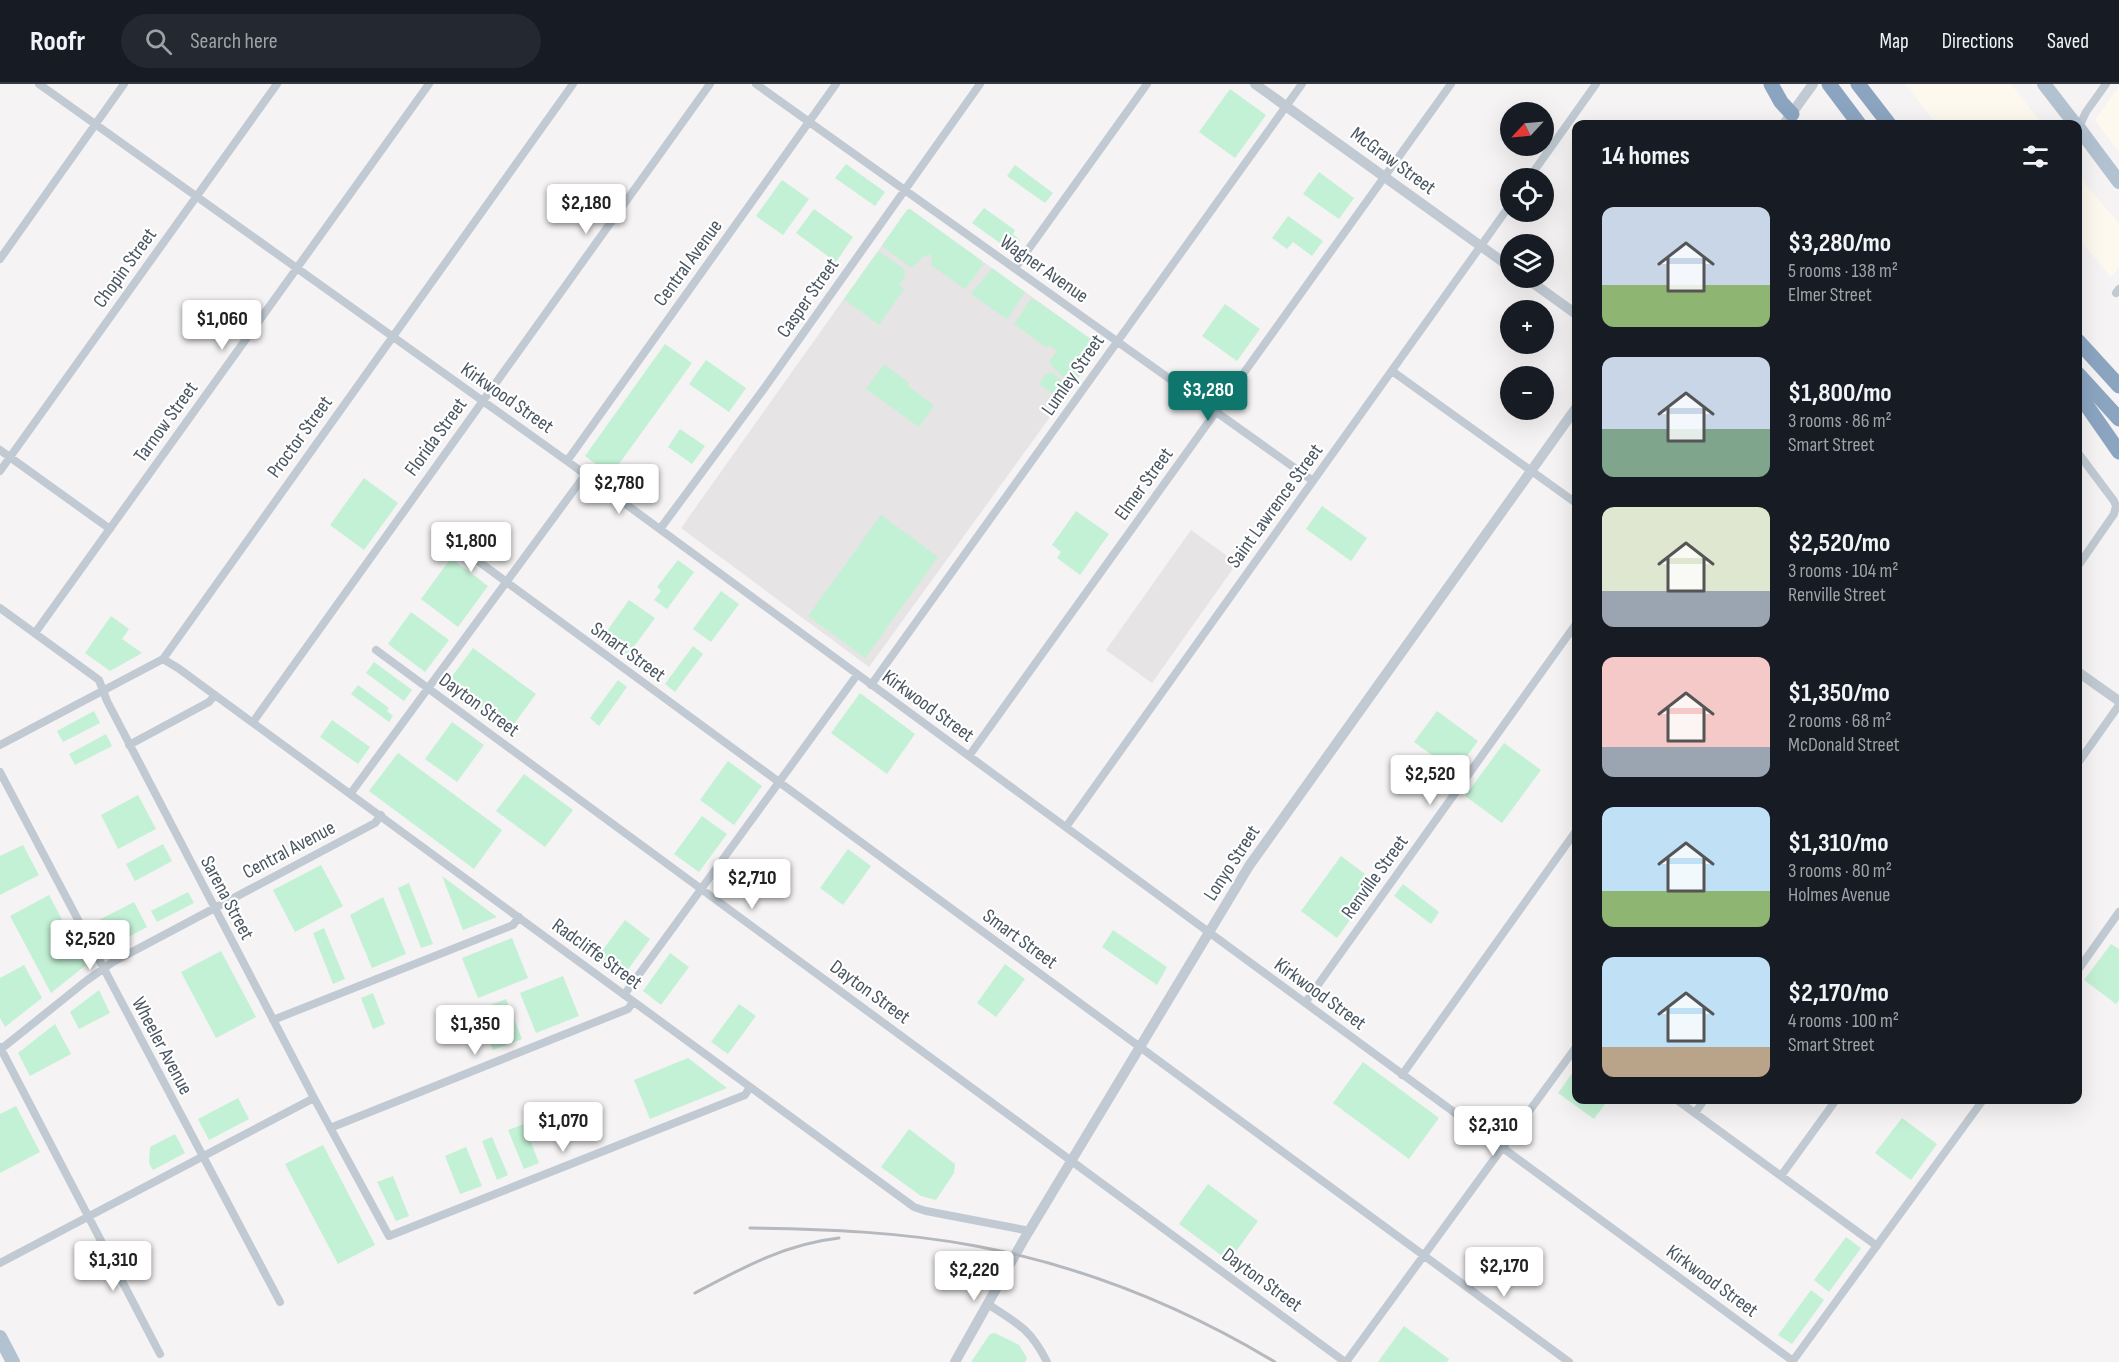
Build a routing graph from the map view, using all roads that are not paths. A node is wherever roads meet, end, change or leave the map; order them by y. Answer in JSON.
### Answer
{"nodes":[{"id":1,"x":39,"y":84,"type":"edge"},
{"id":2,"x":124,"y":84,"type":"edge"},
{"id":3,"x":277,"y":84,"type":"edge"},
{"id":4,"x":429,"y":84,"type":"edge"},
{"id":5,"x":573,"y":84,"type":"edge"},
{"id":6,"x":710,"y":84,"type":"edge"},
{"id":7,"x":756,"y":84,"type":"edge"},
{"id":8,"x":836,"y":84,"type":"edge"},
{"id":9,"x":980,"y":84,"type":"edge"},
{"id":10,"x":1147,"y":84,"type":"edge"},
{"id":11,"x":1255,"y":84,"type":"edge"},
{"id":12,"x":1302,"y":84,"type":"edge"},
{"id":13,"x":1451,"y":84,"type":"edge"},
{"id":14,"x":1596,"y":84,"type":"edge"},
{"id":15,"x":1771,"y":84,"type":"edge"},
{"id":16,"x":1813,"y":84,"type":"edge"},
{"id":17,"x":1829,"y":84,"type":"edge"},
{"id":18,"x":1858,"y":84,"type":"edge"},
{"id":19,"x":2044,"y":84,"type":"edge"},
{"id":20,"x":2106,"y":84,"type":"edge"},
{"id":21,"x":1286,"y":106,"type":"junction"},
{"id":22,"x":1788,"y":119,"type":"edge"},
{"id":23,"x":1856,"y":120,"type":"edge"},
{"id":24,"x":1886,"y":120,"type":"edge"},
{"id":25,"x":2071,"y":120,"type":"edge"},
{"id":26,"x":2082,"y":120,"type":"edge"},
{"id":27,"x":809,"y":122,"type":"junction"},
{"id":28,"x":96,"y":124,"type":"junction"},
{"id":29,"x":2082,"y":134,"type":"edge"},
{"id":30,"x":1536,"y":168,"type":"edge"},
{"id":31,"x":1384,"y":176,"type":"junction"},
{"id":32,"x":2119,"y":182,"type":"edge"},
{"id":33,"x":904,"y":190,"type":"junction"},
{"id":34,"x":197,"y":196,"type":"junction"},
{"id":35,"x":1500,"y":220,"type":"edge"},
{"id":36,"x":1482,"y":246,"type":"junction"},
{"id":37,"x":0,"y":259,"type":"edge"},
{"id":38,"x":1500,"y":260,"type":"edge"},
{"id":39,"x":297,"y":268,"type":"junction"},
{"id":40,"x":1015,"y":268,"type":"junction"},
{"id":41,"x":1540,"y":288,"type":"edge"},
{"id":42,"x":1572,"y":311,"type":"edge"},
{"id":43,"x":393,"y":336,"type":"junction"},
{"id":44,"x":1117,"y":341,"type":"junction"},
{"id":45,"x":2082,"y":345,"type":"edge"},
{"id":46,"x":1392,"y":371,"type":"junction"},
{"id":47,"x":2082,"y":378,"type":"edge"},
{"id":48,"x":2119,"y":386,"type":"edge"},
{"id":49,"x":2082,"y":399,"type":"edge"},
{"id":50,"x":483,"y":401,"type":"junction"},
{"id":51,"x":1216,"y":412,"type":"junction"},
{"id":52,"x":1572,"y":414,"type":"edge"},
{"id":53,"x":2119,"y":418,"type":"edge"},
{"id":54,"x":0,"y":450,"type":"edge"},
{"id":55,"x":2119,"y":452,"type":"edge"},
{"id":56,"x":10,"y":457,"type":"junction"},
{"id":57,"x":2082,"y":458,"type":"edge"},
{"id":58,"x":567,"y":461,"type":"junction"},
{"id":59,"x":0,"y":471,"type":"edge"},
{"id":60,"x":1532,"y":471,"type":"junction"},
{"id":61,"x":585,"y":475,"type":"junction"},
{"id":62,"x":1313,"y":481,"type":"junction"},
{"id":63,"x":1572,"y":500,"type":"edge"},
{"id":64,"x":110,"y":529,"type":"junction"},
{"id":65,"x":660,"y":530,"type":"junction"},
{"id":66,"x":452,"y":542,"type":"dead end"},
{"id":67,"x":2082,"y":560,"type":"edge"},
{"id":68,"x":506,"y":582,"type":"junction"},
{"id":69,"x":0,"y":608,"type":"edge"},
{"id":70,"x":1572,"y":630,"type":"edge"},
{"id":71,"x":35,"y":633,"type":"junction"},
{"id":72,"x":376,"y":650,"type":"dead end"},
{"id":73,"x":163,"y":659,"type":"junction"},
{"id":74,"x":857,"y":675,"type":"junction"},
{"id":75,"x":2082,"y":675,"type":"edge"},
{"id":76,"x":871,"y":685,"type":"junction"},
{"id":77,"x":428,"y":688,"type":"junction"},
{"id":78,"x":103,"y":691,"type":"junction"},
{"id":79,"x":215,"y":695,"type":"junction"},
{"id":80,"x":2119,"y":703,"type":"edge"},
{"id":81,"x":253,"y":722,"type":"junction"},
{"id":82,"x":0,"y":745,"type":"edge"},
{"id":83,"x":129,"y":745,"type":"junction"},
{"id":84,"x":969,"y":756,"type":"junction"},
{"id":85,"x":2082,"y":757,"type":"edge"},
{"id":86,"x":0,"y":772,"type":"edge"},
{"id":87,"x":779,"y":783,"type":"junction"},
{"id":88,"x":351,"y":793,"type":"junction"},
{"id":89,"x":381,"y":815,"type":"junction"},
{"id":90,"x":1066,"y":827,"type":"junction"},
{"id":91,"x":1572,"y":837,"type":"edge"},
{"id":92,"x":702,"y":889,"type":"junction"},
{"id":93,"x":214,"y":908,"type":"junction"},
{"id":94,"x":2119,"y":912,"type":"edge"},
{"id":95,"x":519,"y":917,"type":"junction"},
{"id":96,"x":1208,"y":932,"type":"junction"},
{"id":97,"x":2082,"y":964,"type":"edge"},
{"id":98,"x":104,"y":969,"type":"junction"},
{"id":99,"x":624,"y":995,"type":"junction"},
{"id":100,"x":633,"y":1002,"type":"junction"},
{"id":101,"x":1305,"y":1003,"type":"junction"},
{"id":102,"x":273,"y":1020,"type":"junction"},
{"id":103,"x":1140,"y":1048,"type":"junction"},
{"id":104,"x":0,"y":1049,"type":"edge"},
{"id":105,"x":1572,"y":1053,"type":"edge"},
{"id":106,"x":1402,"y":1075,"type":"junction"},
{"id":107,"x":750,"y":1088,"type":"junction"},
{"id":108,"x":314,"y":1098,"type":"junction"},
{"id":109,"x":1683,"y":1104,"type":"edge"},
{"id":110,"x":1701,"y":1104,"type":"edge"},
{"id":111,"x":1833,"y":1104,"type":"edge"},
{"id":112,"x":1980,"y":1104,"type":"edge"},
{"id":113,"x":1695,"y":1113,"type":"junction"},
{"id":114,"x":330,"y":1128,"type":"junction"},
{"id":115,"x":1503,"y":1148,"type":"junction"},
{"id":116,"x":202,"y":1157,"type":"junction"},
{"id":117,"x":1072,"y":1161,"type":"junction"},
{"id":118,"x":1781,"y":1176,"type":"junction"},
{"id":119,"x":89,"y":1217,"type":"junction"},
{"id":120,"x":1030,"y":1231,"type":"junction"},
{"id":121,"x":1877,"y":1246,"type":"junction"},
{"id":122,"x":1424,"y":1256,"type":"junction"},
{"id":123,"x":0,"y":1263,"type":"edge"},
{"id":124,"x":280,"y":1302,"type":"dead end"},
{"id":125,"x":989,"y":1305,"type":"junction"},
{"id":126,"x":0,"y":1338,"type":"edge"},
{"id":127,"x":160,"y":1354,"type":"dead end"},
{"id":128,"x":13,"y":1362,"type":"edge"},
{"id":129,"x":955,"y":1362,"type":"edge"},
{"id":130,"x":1047,"y":1362,"type":"edge"},
{"id":131,"x":1346,"y":1362,"type":"edge"},
{"id":132,"x":1569,"y":1362,"type":"edge"},
{"id":133,"x":1792,"y":1362,"type":"edge"}],
"edges":[{"from":1,"to":28,"type":"street","name":"Kirkwood Street"},
{"from":2,"to":28,"type":"street"},
{"from":3,"to":34,"type":"street","name":"Chopin Street"},
{"from":4,"to":39,"type":"street","name":"Tarnow Street"},
{"from":5,"to":43,"type":"street","name":"Proctor Street"},
{"from":6,"to":50,"type":"street","name":"Florida Street"},
{"from":7,"to":27,"type":"street","name":"Wagner Avenue"},
{"from":8,"to":27,"type":"street","name":"Central Avenue"},
{"from":9,"to":33,"type":"street","name":"Casper Street"},
{"from":10,"to":40,"type":"street"},
{"from":11,"to":21,"type":"street","name":"McGraw Street"},
{"from":12,"to":21,"type":"street","name":"Lumley Street"},
{"from":13,"to":31,"type":"street","name":"Elmer Street"},
{"from":14,"to":30,"type":"street"},
{"from":15,"to":22,"type":"highway"},
{"from":16,"to":22,"type":"street"},
{"from":17,"to":23,"type":"highway"},
{"from":18,"to":24,"type":"highway"},
{"from":19,"to":25,"type":"main road"},
{"from":20,"to":26,"type":"street"},
{"from":21,"to":31,"type":"street","name":"McGraw Street"},
{"from":21,"to":44,"type":"street","name":"Lumley Street"},
{"from":27,"to":33,"type":"street","name":"Wagner Avenue"},
{"from":27,"to":58,"type":"street","name":"Central Avenue"},
{"from":28,"to":34,"type":"street","name":"Kirkwood Street"},
{"from":28,"to":37,"type":"street"},
{"from":29,"to":32,"type":"main road"},
{"from":31,"to":36,"type":"street","name":"McGraw Street"},
{"from":31,"to":51,"type":"street","name":"Elmer Street"},
{"from":33,"to":40,"type":"street","name":"Wagner Avenue"},
{"from":33,"to":65,"type":"street","name":"Casper Street"},
{"from":34,"to":39,"type":"street","name":"Kirkwood Street"},
{"from":34,"to":56,"type":"street","name":"Chopin Street"},
{"from":35,"to":36,"type":"street","name":"Saint Lawrence Street"},
{"from":36,"to":38,"type":"street","name":"McGraw Street"},
{"from":36,"to":46,"type":"street","name":"Saint Lawrence Street"},
{"from":39,"to":43,"type":"street","name":"Kirkwood Street"},
{"from":39,"to":64,"type":"street","name":"Tarnow Street"},
{"from":40,"to":44,"type":"street","name":"Wagner Avenue"},
{"from":41,"to":42,"type":"street"},
{"from":43,"to":50,"type":"street","name":"Kirkwood Street"},
{"from":43,"to":73,"type":"street","name":"Proctor Street"},
{"from":44,"to":51,"type":"street","name":"Wagner Avenue"},
{"from":44,"to":76,"type":"street","name":"Lumley Street"},
{"from":45,"to":48,"type":"highway"},
{"from":46,"to":60,"type":"street"},
{"from":46,"to":62,"type":"street","name":"Saint Lawrence Street"},
{"from":47,"to":53,"type":"highway"},
{"from":49,"to":55,"type":"highway"},
{"from":50,"to":58,"type":"street","name":"Kirkwood Street"},
{"from":50,"to":81,"type":"street","name":"Florida Street"},
{"from":51,"to":62,"type":"street","name":"Wagner Avenue"},
{"from":51,"to":84,"type":"street","name":"Elmer Street"},
{"from":52,"to":60,"type":"street","name":"Lonyo Street"},
{"from":54,"to":56,"type":"street"},
{"from":56,"to":59,"type":"street","name":"Chopin Street"},
{"from":56,"to":64,"type":"street"},
{"from":57,"to":67,"type":"street"},
{"from":58,"to":61,"type":"street","name":"Kirkwood Street"},
{"from":60,"to":63,"type":"street"},
{"from":60,"to":96,"type":"street","name":"Lonyo Street"},
{"from":61,"to":65,"type":"street","name":"Kirkwood Street"},
{"from":61,"to":68,"type":"street"},
{"from":62,"to":90,"type":"street","name":"Saint Lawrence Street"},
{"from":64,"to":71,"type":"street","name":"Tarnow Street"},
{"from":65,"to":74,"type":"street","name":"Kirkwood Street"},
{"from":66,"to":68,"type":"street","name":"Smart Street"},
{"from":68,"to":77,"type":"street"},
{"from":68,"to":87,"type":"street","name":"Smart Street"},
{"from":69,"to":71,"type":"street","name":"Sarena Street"},
{"from":70,"to":101,"type":"street","name":"Renville Street"},
{"from":71,"to":78,"type":"street","name":"Sarena Street"},
{"from":72,"to":77,"type":"street","name":"Dayton Street"},
{"from":73,"to":78,"type":"street","name":"Proctor Street"},
{"from":73,"to":79,"type":"street","name":"Radcliffe Street"},
{"from":74,"to":76,"type":"street","name":"Kirkwood Street"},
{"from":74,"to":87,"type":"street"},
{"from":75,"to":80,"type":"street"},
{"from":76,"to":84,"type":"street","name":"Kirkwood Street"},
{"from":77,"to":88,"type":"street"},
{"from":77,"to":92,"type":"street","name":"Dayton Street"},
{"from":78,"to":82,"type":"street","name":"Proctor Street"},
{"from":78,"to":83,"type":"street","name":"Sarena Street"},
{"from":79,"to":81,"type":"street","name":"Radcliffe Street"},
{"from":79,"to":83,"type":"street"},
{"from":80,"to":85,"type":"street"},
{"from":81,"to":88,"type":"street","name":"Radcliffe Street"},
{"from":83,"to":93,"type":"street","name":"Sarena Street"},
{"from":84,"to":90,"type":"street","name":"Kirkwood Street"},
{"from":86,"to":98,"type":"street","name":"Wheeler Avenue"},
{"from":87,"to":92,"type":"street"},
{"from":87,"to":103,"type":"street","name":"Smart Street"},
{"from":88,"to":89,"type":"street","name":"Radcliffe Street"},
{"from":89,"to":93,"type":"street","name":"Central Avenue"},
{"from":89,"to":95,"type":"street","name":"Radcliffe Street"},
{"from":90,"to":96,"type":"street","name":"Kirkwood Street"},
{"from":91,"to":106,"type":"street"},
{"from":92,"to":99,"type":"street"},
{"from":92,"to":117,"type":"street","name":"Dayton Street"},
{"from":93,"to":98,"type":"street","name":"Central Avenue"},
{"from":93,"to":102,"type":"street","name":"Sarena Street"},
{"from":94,"to":97,"type":"street"},
{"from":95,"to":99,"type":"street","name":"Radcliffe Street"},
{"from":95,"to":102,"type":"street"},
{"from":96,"to":101,"type":"street","name":"Kirkwood Street"},
{"from":96,"to":103,"type":"street","name":"Lonyo Street"},
{"from":98,"to":104,"type":"street","name":"Central Avenue"},
{"from":98,"to":116,"type":"street","name":"Wheeler Avenue"},
{"from":99,"to":100,"type":"street","name":"Radcliffe Street"},
{"from":100,"to":107,"type":"street","name":"Radcliffe Street"},
{"from":100,"to":114,"type":"street"},
{"from":101,"to":106,"type":"street","name":"Kirkwood Street"},
{"from":102,"to":108,"type":"street","name":"Sarena Street"},
{"from":103,"to":117,"type":"street","name":"Lonyo Street"},
{"from":103,"to":122,"type":"street","name":"Smart Street"},
{"from":104,"to":119,"type":"street"},
{"from":105,"to":115,"type":"street"},
{"from":106,"to":115,"type":"street","name":"Kirkwood Street"},
{"from":107,"to":114,"type":"street","name":"Sarena Street"},
{"from":107,"to":120,"type":"street","name":"Radcliffe Street"},
{"from":108,"to":114,"type":"street","name":"Sarena Street"},
{"from":108,"to":116,"type":"street"},
{"from":109,"to":113,"type":"street"},
{"from":110,"to":113,"type":"street"},
{"from":111,"to":118,"type":"street"},
{"from":112,"to":121,"type":"street"},
{"from":113,"to":118,"type":"street"},
{"from":115,"to":122,"type":"street"},
{"from":115,"to":133,"type":"street","name":"Kirkwood Street"},
{"from":116,"to":119,"type":"street"},
{"from":116,"to":124,"type":"street","name":"Wheeler Avenue"},
{"from":117,"to":120,"type":"street","name":"Lonyo Street"},
{"from":117,"to":131,"type":"street","name":"Dayton Street"},
{"from":118,"to":121,"type":"street"},
{"from":119,"to":123,"type":"street"},
{"from":119,"to":127,"type":"street"},
{"from":120,"to":125,"type":"street","name":"Lonyo Street"},
{"from":121,"to":133,"type":"street"},
{"from":122,"to":131,"type":"street"},
{"from":122,"to":132,"type":"street","name":"Smart Street"},
{"from":125,"to":129,"type":"street","name":"Lonyo Street"},
{"from":125,"to":130,"type":"street"},
{"from":126,"to":128,"type":"main road"}]}
